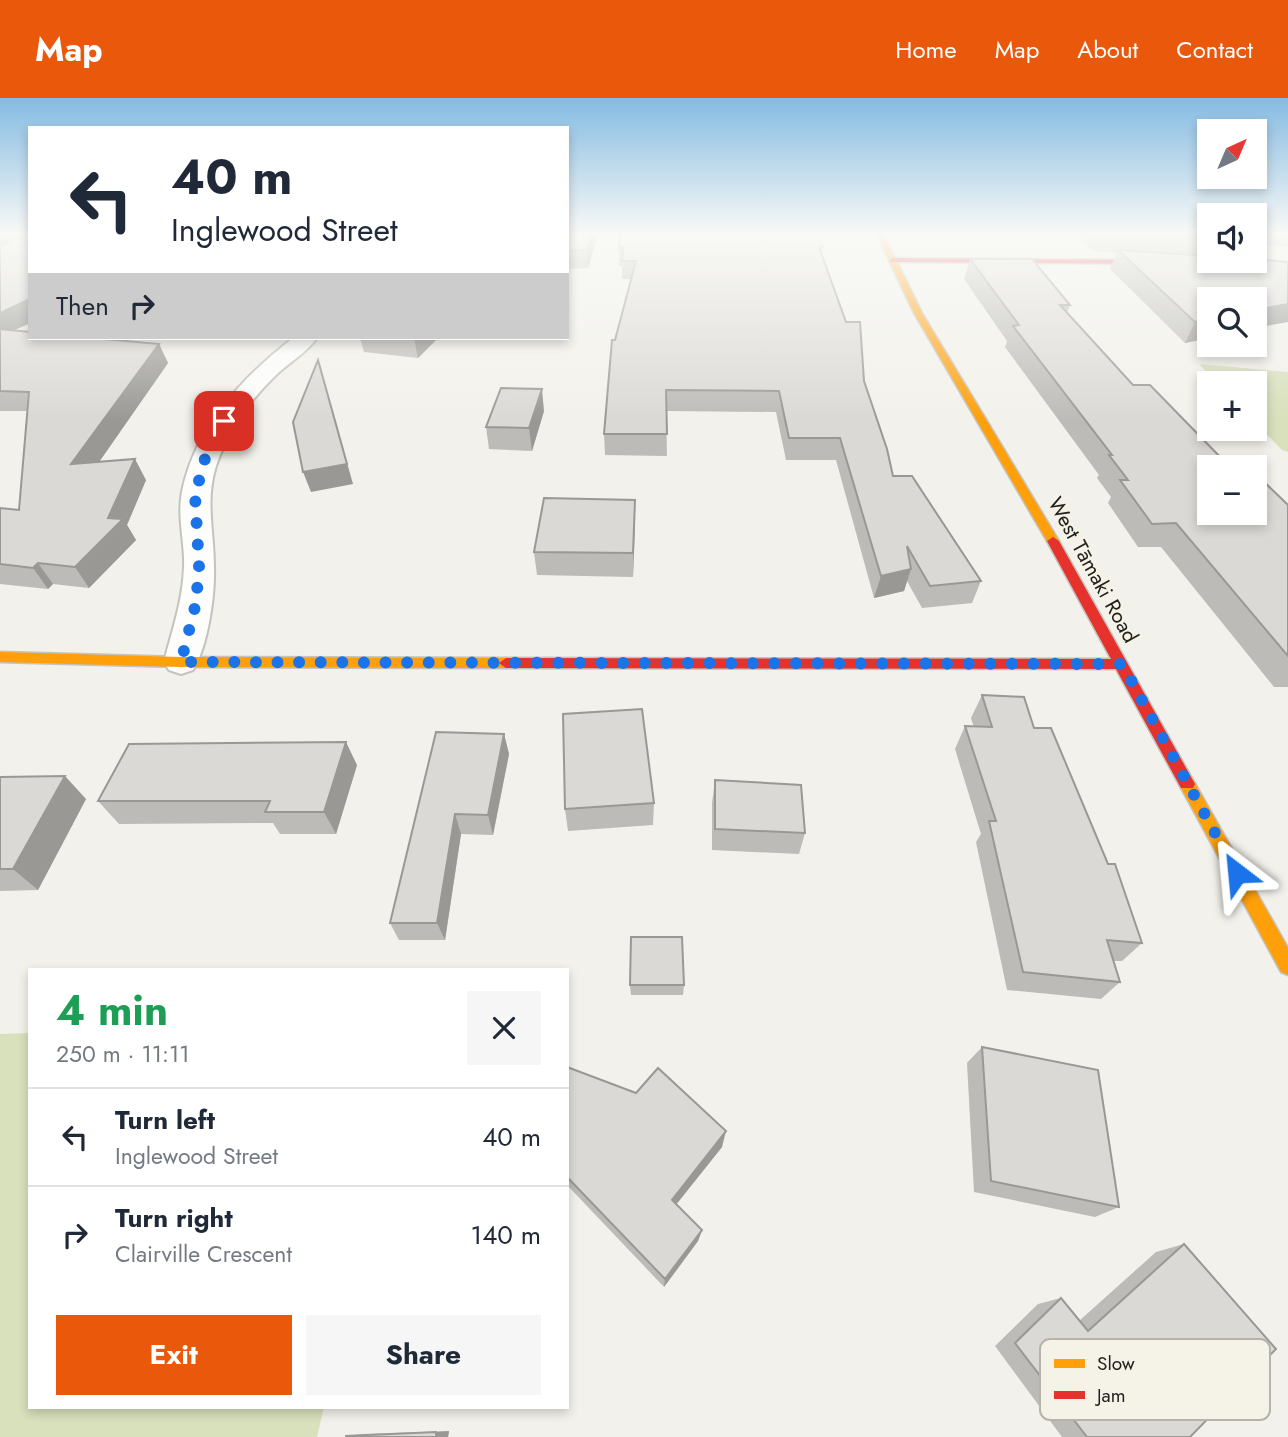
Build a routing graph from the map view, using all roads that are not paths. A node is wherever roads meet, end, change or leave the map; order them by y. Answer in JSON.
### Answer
{"nodes":[{"id":1,"x":911,"y":295,"type":"edge"},
{"id":2,"x":304,"y":340,"type":"edge"},
{"id":3,"x":0,"y":657,"type":"edge"},
{"id":4,"x":181,"y":662,"type":"junction"},
{"id":5,"x":1122,"y":664,"type":"junction"},
{"id":6,"x":1288,"y":966,"type":"edge"}],
"edges":[{"from":1,"to":5,"type":"street","name":"West Tāmaki Road"},
{"from":2,"to":4,"type":"street"},
{"from":3,"to":4,"type":"street"},
{"from":4,"to":5,"type":"street"},
{"from":5,"to":6,"type":"street","name":"West Tāmaki Road"}]}
